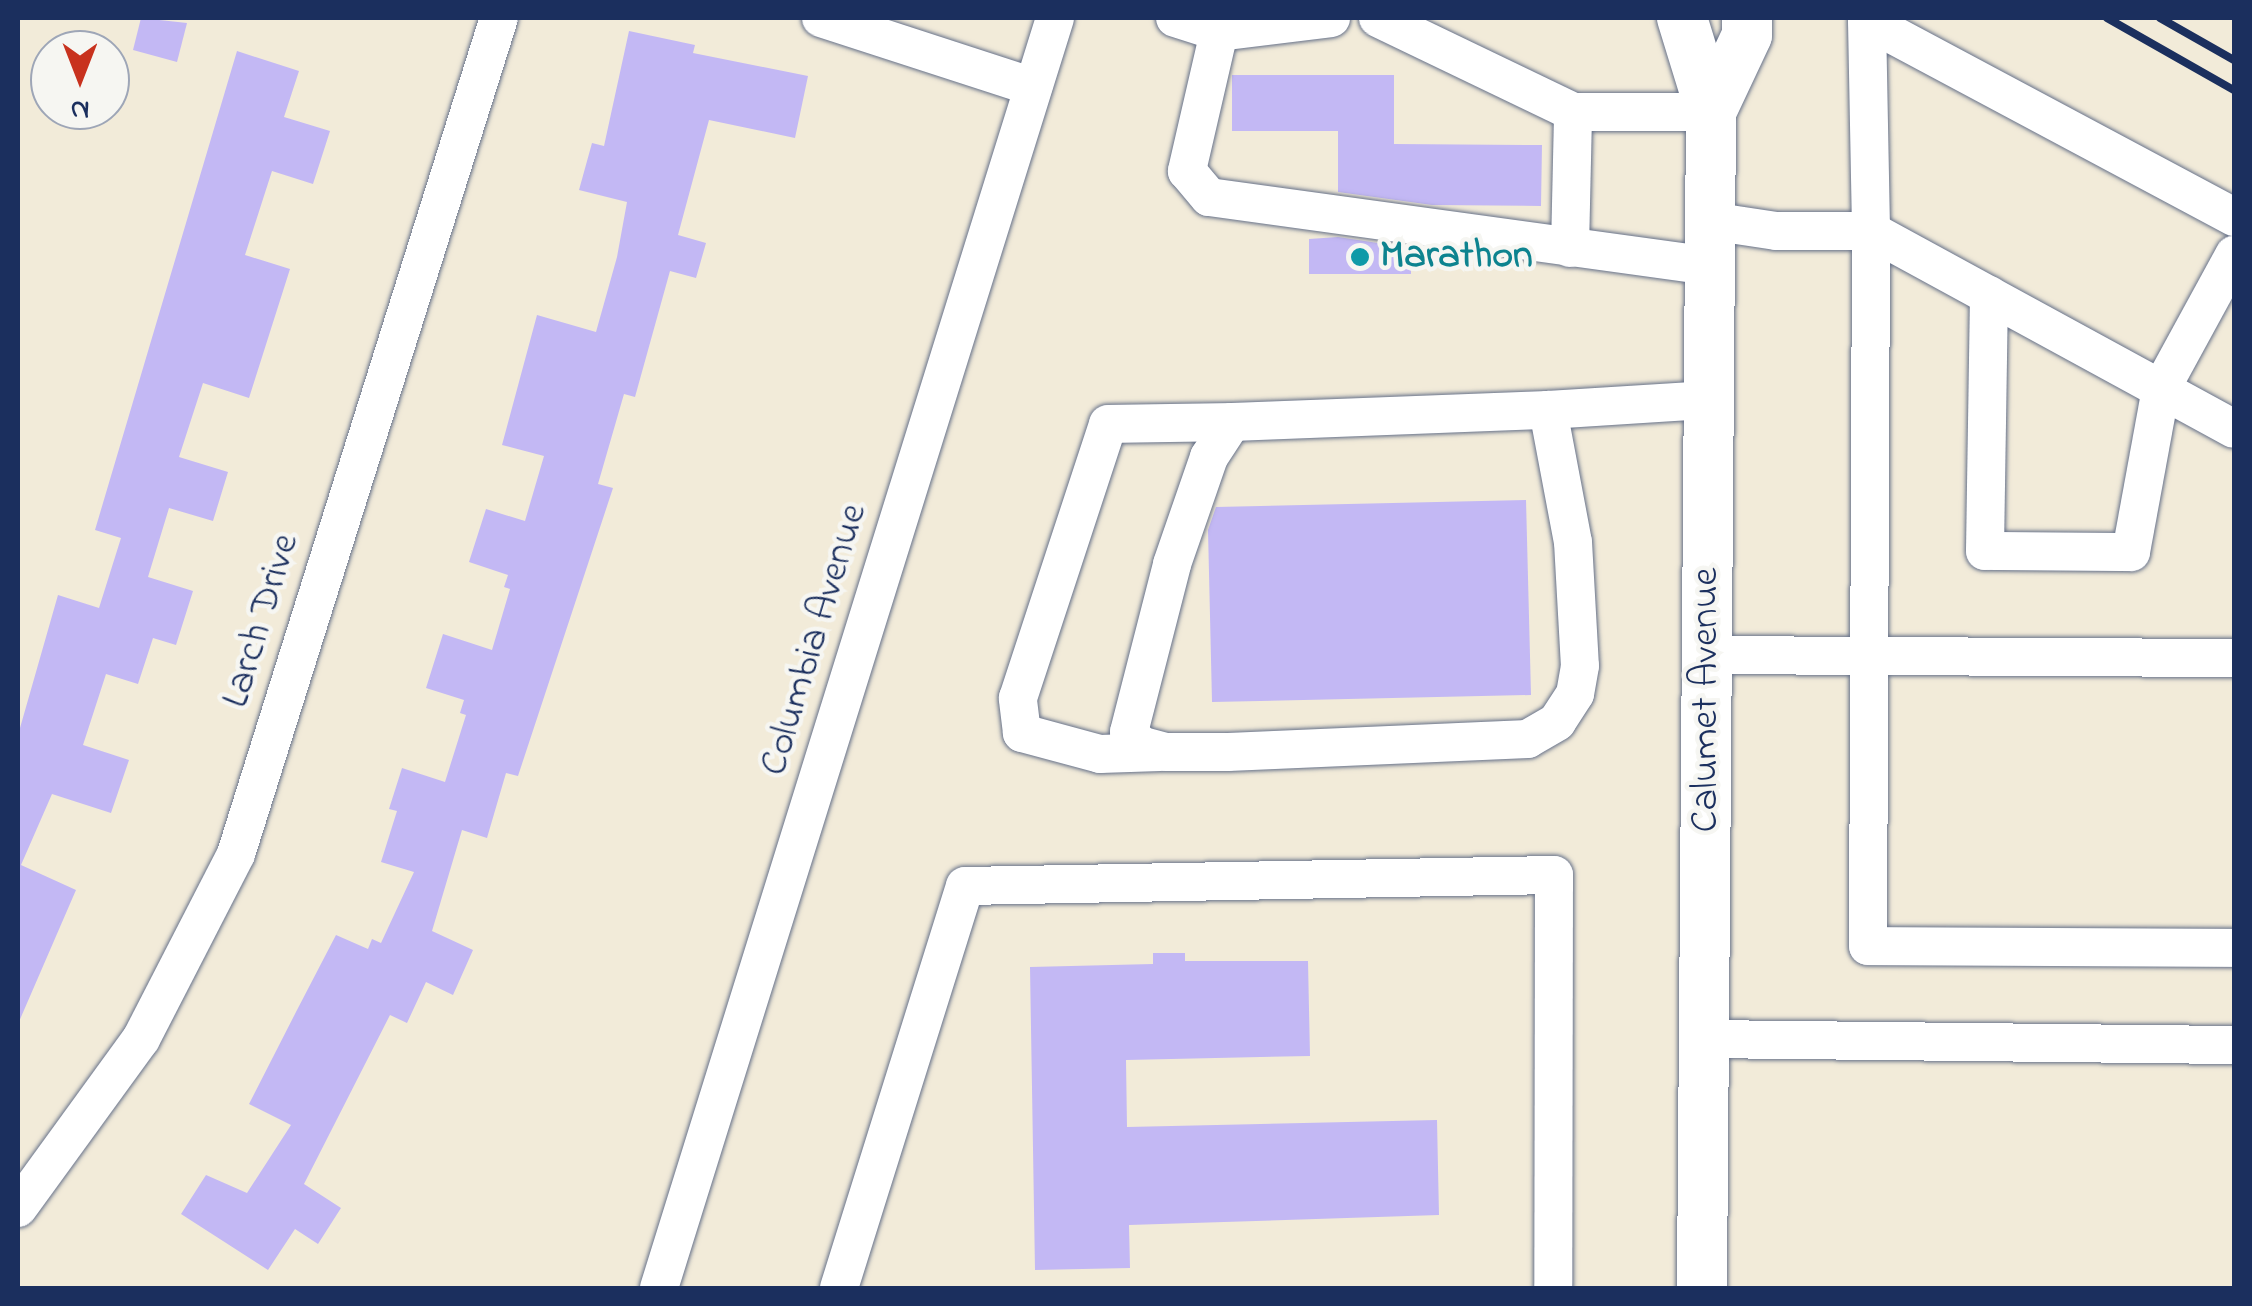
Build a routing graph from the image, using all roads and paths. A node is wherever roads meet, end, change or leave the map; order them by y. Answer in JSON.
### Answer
{"nodes":[{"id":1,"x":499,"y":18,"type":"edge"},
{"id":2,"x":821,"y":18,"type":"edge"},
{"id":3,"x":1054,"y":18,"type":"edge"},
{"id":4,"x":1175,"y":18,"type":"edge"},
{"id":5,"x":1331,"y":18,"type":"edge"},
{"id":6,"x":1378,"y":18,"type":"edge"},
{"id":7,"x":1682,"y":18,"type":"edge"},
{"id":8,"x":1747,"y":18,"type":"edge"},
{"id":9,"x":1219,"y":32,"type":"junction"},
{"id":10,"x":1033,"y":87,"type":"junction"},
{"id":11,"x":1572,"y":112,"type":"junction"},
{"id":12,"x":1711,"y":112,"type":"junction"},
{"id":13,"x":2234,"y":216,"type":"edge"},
{"id":14,"x":1871,"y":231,"type":"junction"},
{"id":15,"x":1710,"y":243,"type":"junction"},
{"id":16,"x":1570,"y":248,"type":"junction"},
{"id":17,"x":2234,"y":255,"type":"edge"},
{"id":18,"x":1989,"y":295,"type":"junction"},
{"id":19,"x":2161,"y":390,"type":"junction"},
{"id":20,"x":1708,"y":400,"type":"junction"},
{"id":21,"x":1548,"y":410,"type":"junction"},
{"id":22,"x":1232,"y":422,"type":"junction"},
{"id":23,"x":2234,"y":430,"type":"edge"},
{"id":24,"x":1707,"y":655,"type":"junction"},
{"id":25,"x":2234,"y":658,"type":"edge"},
{"id":26,"x":1865,"y":659,"type":"junction"},
{"id":27,"x":1166,"y":752,"type":"junction"},
{"id":28,"x":2234,"y":948,"type":"edge"},
{"id":29,"x":1704,"y":1039,"type":"junction"},
{"id":30,"x":2234,"y":1045,"type":"edge"},
{"id":31,"x":18,"y":1208,"type":"edge"},
{"id":32,"x":659,"y":1288,"type":"edge"},
{"id":33,"x":840,"y":1288,"type":"edge"},
{"id":34,"x":1553,"y":1288,"type":"edge"},
{"id":35,"x":1702,"y":1288,"type":"edge"}],
"edges":[{"from":1,"to":31,"type":"street","name":"Larch Drive"},
{"from":2,"to":10,"type":"street"},
{"from":3,"to":10,"type":"street","name":"Columbia Avenue"},
{"from":4,"to":9,"type":"street"},
{"from":5,"to":9,"type":"street"},
{"from":6,"to":11,"type":"street"},
{"from":7,"to":12,"type":"main road","name":"Calumet Avenue"},
{"from":8,"to":12,"type":"main road","name":"Calumet Avenue"},
{"from":9,"to":16,"type":"street"},
{"from":10,"to":32,"type":"street","name":"Columbia Avenue"},
{"from":11,"to":12,"type":"street"},
{"from":11,"to":16,"type":"street"},
{"from":12,"to":15,"type":"main road","name":"Calumet Avenue"},
{"from":13,"to":14,"type":"street"},
{"from":14,"to":15,"type":"street"},
{"from":14,"to":18,"type":"street"},
{"from":14,"to":26,"type":"street"},
{"from":15,"to":16,"type":"street"},
{"from":15,"to":20,"type":"main road","name":"Calumet Avenue"},
{"from":17,"to":19,"type":"street"},
{"from":18,"to":19,"type":"street"},
{"from":18,"to":19,"type":"street"},
{"from":19,"to":23,"type":"street"},
{"from":20,"to":21,"type":"street"},
{"from":20,"to":24,"type":"main road","name":"Calumet Avenue"},
{"from":21,"to":22,"type":"street"},
{"from":21,"to":27,"type":"street"},
{"from":22,"to":27,"type":"street"},
{"from":22,"to":27,"type":"street"},
{"from":24,"to":26,"type":"street"},
{"from":24,"to":29,"type":"main road","name":"Calumet Avenue"},
{"from":25,"to":26,"type":"street"},
{"from":26,"to":28,"type":"street"},
{"from":29,"to":30,"type":"street"},
{"from":29,"to":35,"type":"main road","name":"Calumet Avenue"},
{"from":33,"to":34,"type":"street"}]}
